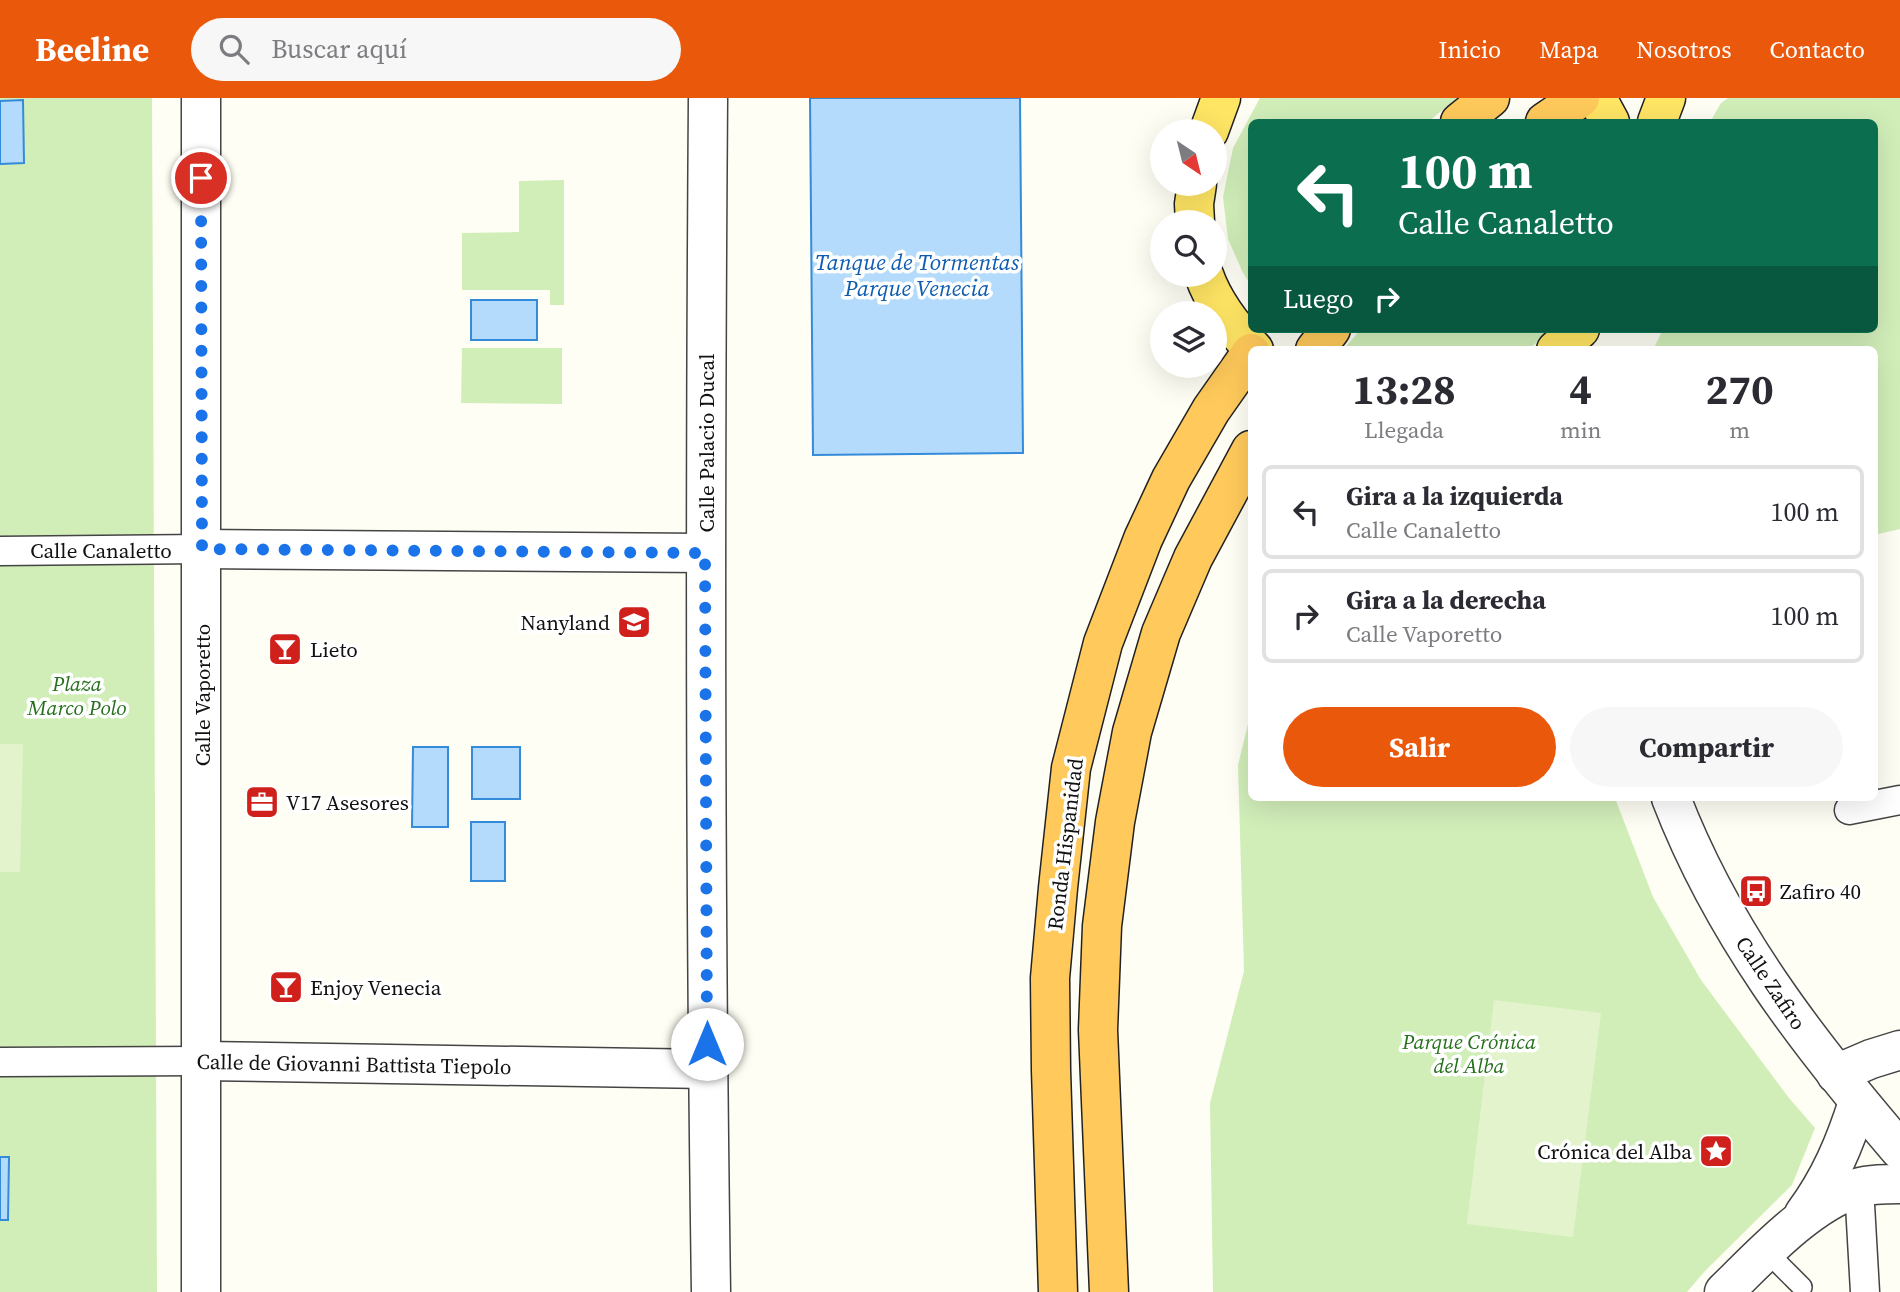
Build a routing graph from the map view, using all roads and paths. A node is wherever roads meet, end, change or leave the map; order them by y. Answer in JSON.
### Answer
{"nodes":[{"id":1,"x":201,"y":98,"type":"edge"},
{"id":2,"x":708,"y":98,"type":"edge"},
{"id":3,"x":1490,"y":98,"type":"edge"},
{"id":4,"x":1580,"y":98,"type":"edge"},
{"id":5,"x":1597,"y":98,"type":"edge"},
{"id":6,"x":1666,"y":98,"type":"edge"},
{"id":7,"x":1464,"y":119,"type":"edge"},
{"id":8,"x":1549,"y":119,"type":"edge"},
{"id":9,"x":1608,"y":119,"type":"edge"},
{"id":10,"x":1658,"y":119,"type":"edge"},
{"id":11,"x":1208,"y":287,"type":"edge"},
{"id":12,"x":1575,"y":333,"type":"edge"},
{"id":13,"x":1249,"y":346,"type":"edge"},
{"id":14,"x":1561,"y":346,"type":"edge"},
{"id":15,"x":1248,"y":358,"type":"edge"},
{"id":16,"x":1248,"y":456,"type":"edge"},
{"id":17,"x":202,"y":549,"type":"junction"},
{"id":18,"x":0,"y":551,"type":"edge"},
{"id":19,"x":705,"y":553,"type":"junction"},
{"id":20,"x":1900,"y":800,"type":"edge"},
{"id":21,"x":1672,"y":801,"type":"edge"},
{"id":22,"x":1849,"y":810,"type":"dead end"},
{"id":23,"x":1900,"y":1050,"type":"edge"},
{"id":24,"x":202,"y":1061,"type":"junction"},
{"id":25,"x":0,"y":1062,"type":"edge"},
{"id":26,"x":707,"y":1069,"type":"junction"},
{"id":27,"x":1847,"y":1088,"type":"junction"},
{"id":28,"x":1900,"y":1150,"type":"edge"},
{"id":29,"x":1900,"y":1184,"type":"edge"},
{"id":30,"x":1859,"y":1187,"type":"junction"},
{"id":31,"x":1796,"y":1224,"type":"junction"},
{"id":32,"x":1766,"y":1251,"type":"junction"},
{"id":33,"x":1801,"y":1287,"type":"dead end"},
{"id":34,"x":201,"y":1292,"type":"edge"},
{"id":35,"x":711,"y":1292,"type":"edge"},
{"id":36,"x":1058,"y":1292,"type":"edge"},
{"id":37,"x":1109,"y":1292,"type":"edge"},
{"id":38,"x":1724,"y":1292,"type":"edge"},
{"id":39,"x":1865,"y":1292,"type":"edge"}],
"edges":[{"from":1,"to":17,"type":"street","name":"Calle Vaporetto"},
{"from":2,"to":19,"type":"street","name":"Calle Palacio Ducal"},
{"from":3,"to":7,"type":"highway"},
{"from":4,"to":8,"type":"highway"},
{"from":5,"to":9,"type":"main road"},
{"from":6,"to":10,"type":"main road"},
{"from":11,"to":13,"type":"main road"},
{"from":12,"to":14,"type":"main road"},
{"from":15,"to":36,"type":"highway","name":"Ronda Hispanidad"},
{"from":16,"to":37,"type":"highway"},
{"from":17,"to":18,"type":"street","name":"Calle Canaletto"},
{"from":17,"to":19,"type":"street","name":"Calle Canaletto"},
{"from":17,"to":24,"type":"street","name":"Calle Vaporetto"},
{"from":19,"to":26,"type":"street","name":"Calle Palacio Ducal"},
{"from":20,"to":22,"type":"street"},
{"from":21,"to":27,"type":"street","name":"Calle Zafiro"},
{"from":23,"to":27,"type":"street"},
{"from":24,"to":25,"type":"street","name":"Calle de Giovanni Battista Tiepolo"},
{"from":24,"to":26,"type":"street","name":"Calle de Giovanni Battista Tiepolo"},
{"from":24,"to":34,"type":"street","name":"Calle Vaporetto"},
{"from":26,"to":35,"type":"street","name":"Calle Palacio Ducal"},
{"from":27,"to":28,"type":"street","name":"Calle Zafiro"},
{"from":27,"to":31,"type":"street"},
{"from":29,"to":30,"type":"street"},
{"from":30,"to":31,"type":"street"},
{"from":30,"to":39,"type":"street"},
{"from":31,"to":32,"type":"street"},
{"from":32,"to":33,"type":"lane"},
{"from":32,"to":38,"type":"street"}]}
